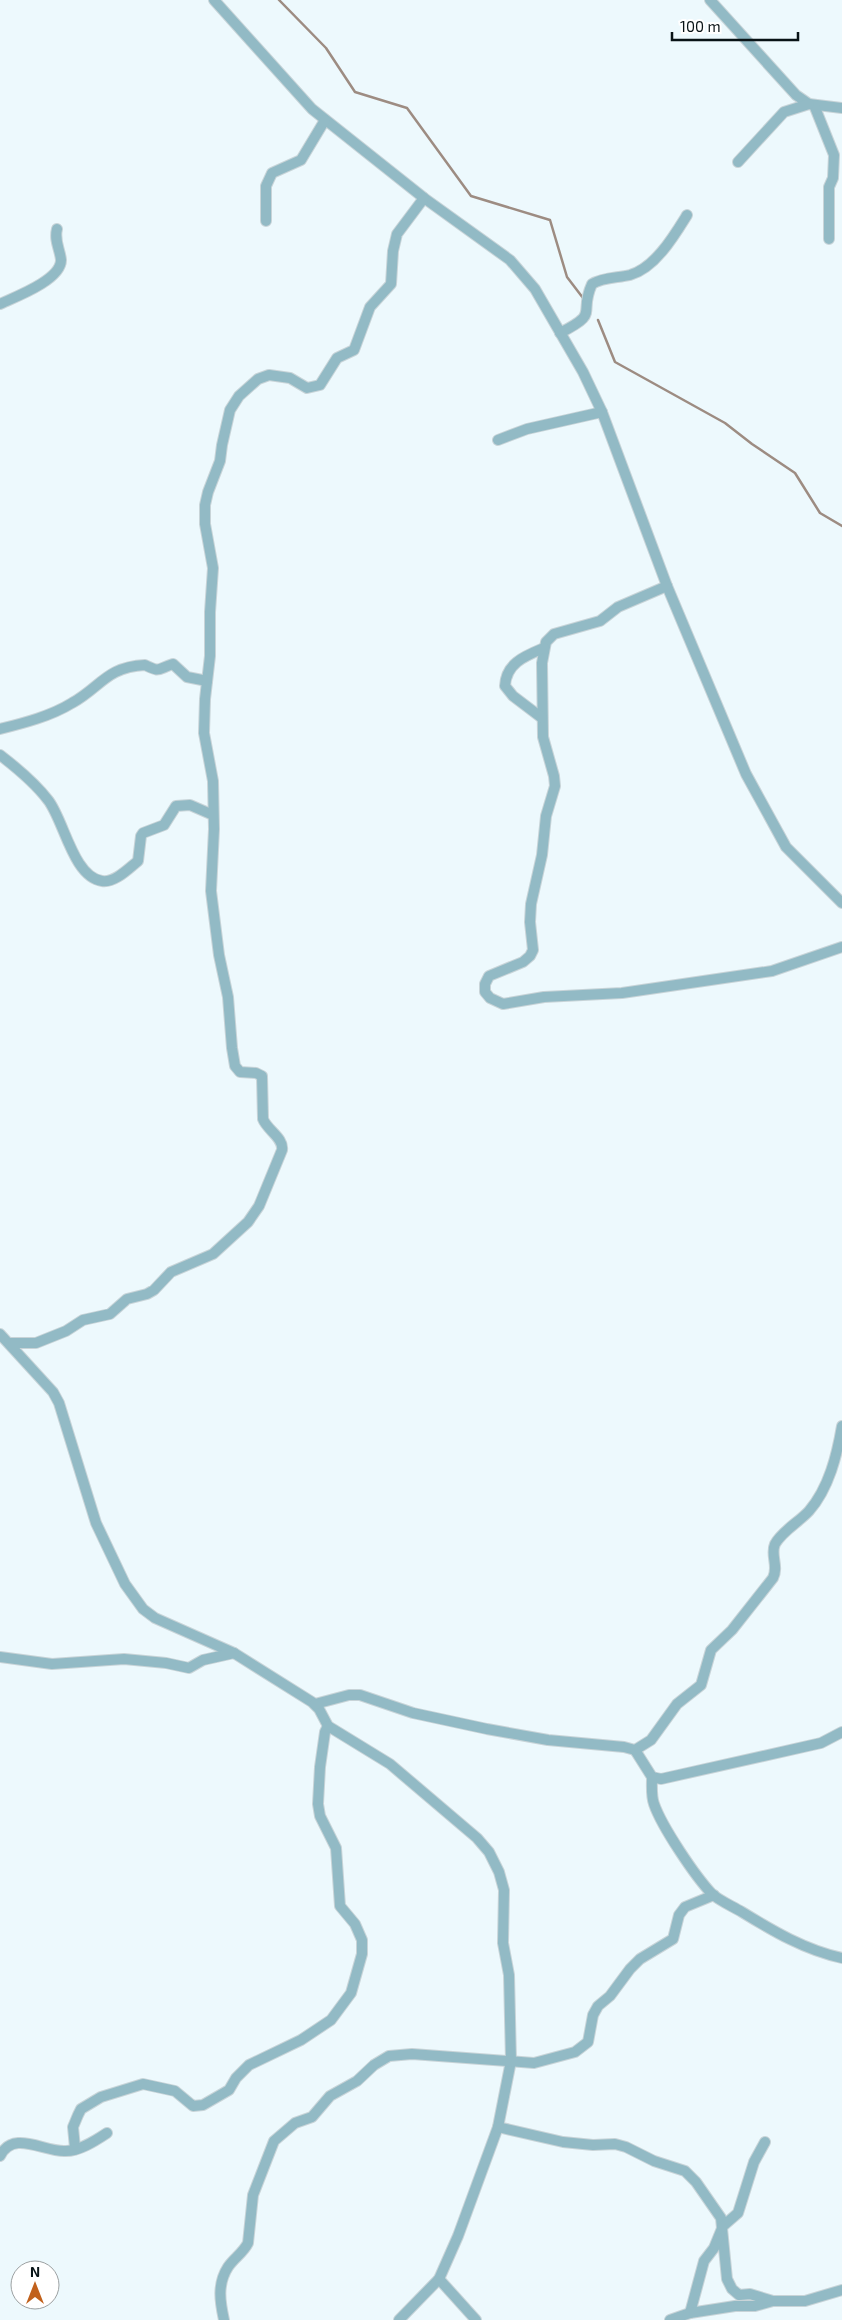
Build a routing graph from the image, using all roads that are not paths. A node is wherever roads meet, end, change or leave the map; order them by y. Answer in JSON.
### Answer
{"nodes":[{"id":1,"x":214,"y":0,"type":"edge"},
{"id":2,"x":710,"y":0,"type":"edge"},
{"id":3,"x":812,"y":105,"type":"junction"},
{"id":4,"x":842,"y":108,"type":"edge"},
{"id":5,"x":324,"y":120,"type":"junction"},
{"id":6,"x":738,"y":162,"type":"dead end"},
{"id":7,"x":424,"y":198,"type":"junction"},
{"id":8,"x":687,"y":215,"type":"dead end"},
{"id":9,"x":266,"y":221,"type":"dead end"},
{"id":10,"x":57,"y":229,"type":"dead end"},
{"id":11,"x":829,"y":239,"type":"dead end"},
{"id":12,"x":0,"y":304,"type":"edge"},
{"id":13,"x":560,"y":333,"type":"junction"},
{"id":14,"x":602,"y":412,"type":"junction"},
{"id":15,"x":498,"y":440,"type":"dead end"},
{"id":16,"x":667,"y":586,"type":"junction"},
{"id":17,"x":544,"y":648,"type":"junction"},
{"id":18,"x":207,"y":680,"type":"junction"},
{"id":19,"x":542,"y":718,"type":"junction"},
{"id":20,"x":0,"y":729,"type":"edge"},
{"id":21,"x":0,"y":755,"type":"edge"},
{"id":22,"x":213,"y":815,"type":"junction"},
{"id":23,"x":842,"y":904,"type":"edge"},
{"id":24,"x":842,"y":947,"type":"edge"},
{"id":25,"x":0,"y":1334,"type":"edge"},
{"id":26,"x":9,"y":1343,"type":"junction"},
{"id":27,"x":842,"y":1426,"type":"edge"},
{"id":28,"x":839,"y":1460,"type":"edge"},
{"id":29,"x":234,"y":1653,"type":"junction"},
{"id":30,"x":0,"y":1657,"type":"edge"},
{"id":31,"x":315,"y":1704,"type":"junction"},
{"id":32,"x":328,"y":1726,"type":"junction"},
{"id":33,"x":842,"y":1732,"type":"edge"},
{"id":34,"x":635,"y":1750,"type":"junction"},
{"id":35,"x":652,"y":1777,"type":"junction"},
{"id":36,"x":714,"y":1895,"type":"junction"},
{"id":37,"x":842,"y":1958,"type":"edge"},
{"id":38,"x":511,"y":2061,"type":"junction"},
{"id":39,"x":498,"y":2127,"type":"junction"},
{"id":40,"x":107,"y":2133,"type":"dead end"},
{"id":41,"x":765,"y":2142,"type":"dead end"},
{"id":42,"x":75,"y":2148,"type":"junction"},
{"id":43,"x":0,"y":2156,"type":"edge"},
{"id":44,"x":723,"y":2226,"type":"junction"},
{"id":45,"x":439,"y":2279,"type":"junction"},
{"id":46,"x":842,"y":2290,"type":"edge"},
{"id":47,"x":773,"y":2301,"type":"junction"},
{"id":48,"x":690,"y":2313,"type":"junction"},
{"id":49,"x":224,"y":2320,"type":"edge"},
{"id":50,"x":399,"y":2320,"type":"edge"},
{"id":51,"x":476,"y":2320,"type":"edge"},
{"id":52,"x":670,"y":2320,"type":"edge"}],
"edges":[{"from":1,"to":5,"type":"street"},
{"from":2,"to":3,"type":"street"},
{"from":3,"to":4,"type":"street"},
{"from":3,"to":6,"type":"street"},
{"from":3,"to":11,"type":"street"},
{"from":5,"to":7,"type":"street"},
{"from":5,"to":9,"type":"street"},
{"from":7,"to":13,"type":"street"},
{"from":7,"to":18,"type":"street"},
{"from":8,"to":13,"type":"street"},
{"from":10,"to":12,"type":"street"},
{"from":13,"to":14,"type":"street"},
{"from":14,"to":15,"type":"street"},
{"from":14,"to":16,"type":"street"},
{"from":16,"to":17,"type":"street"},
{"from":16,"to":23,"type":"street"},
{"from":17,"to":19,"type":"street"},
{"from":17,"to":19,"type":"street"},
{"from":18,"to":20,"type":"street"},
{"from":18,"to":22,"type":"street"},
{"from":19,"to":24,"type":"street"},
{"from":21,"to":22,"type":"street"},
{"from":22,"to":26,"type":"street"},
{"from":25,"to":26,"type":"street"},
{"from":26,"to":29,"type":"street"},
{"from":27,"to":28,"type":"street"},
{"from":28,"to":34,"type":"street"},
{"from":29,"to":30,"type":"street"},
{"from":29,"to":31,"type":"street"},
{"from":31,"to":32,"type":"street"},
{"from":31,"to":34,"type":"street"},
{"from":32,"to":38,"type":"street"},
{"from":32,"to":42,"type":"street"},
{"from":33,"to":35,"type":"street"},
{"from":34,"to":35,"type":"street"},
{"from":35,"to":36,"type":"street"},
{"from":36,"to":37,"type":"street"},
{"from":36,"to":38,"type":"street"},
{"from":38,"to":39,"type":"street"},
{"from":38,"to":49,"type":"street"},
{"from":39,"to":44,"type":"street"},
{"from":39,"to":45,"type":"street"},
{"from":40,"to":42,"type":"street"},
{"from":41,"to":44,"type":"street"},
{"from":42,"to":43,"type":"street"},
{"from":44,"to":47,"type":"street"},
{"from":44,"to":48,"type":"street"},
{"from":45,"to":50,"type":"street"},
{"from":45,"to":51,"type":"street"},
{"from":46,"to":47,"type":"street"},
{"from":47,"to":48,"type":"street"},
{"from":48,"to":52,"type":"street"}]}
